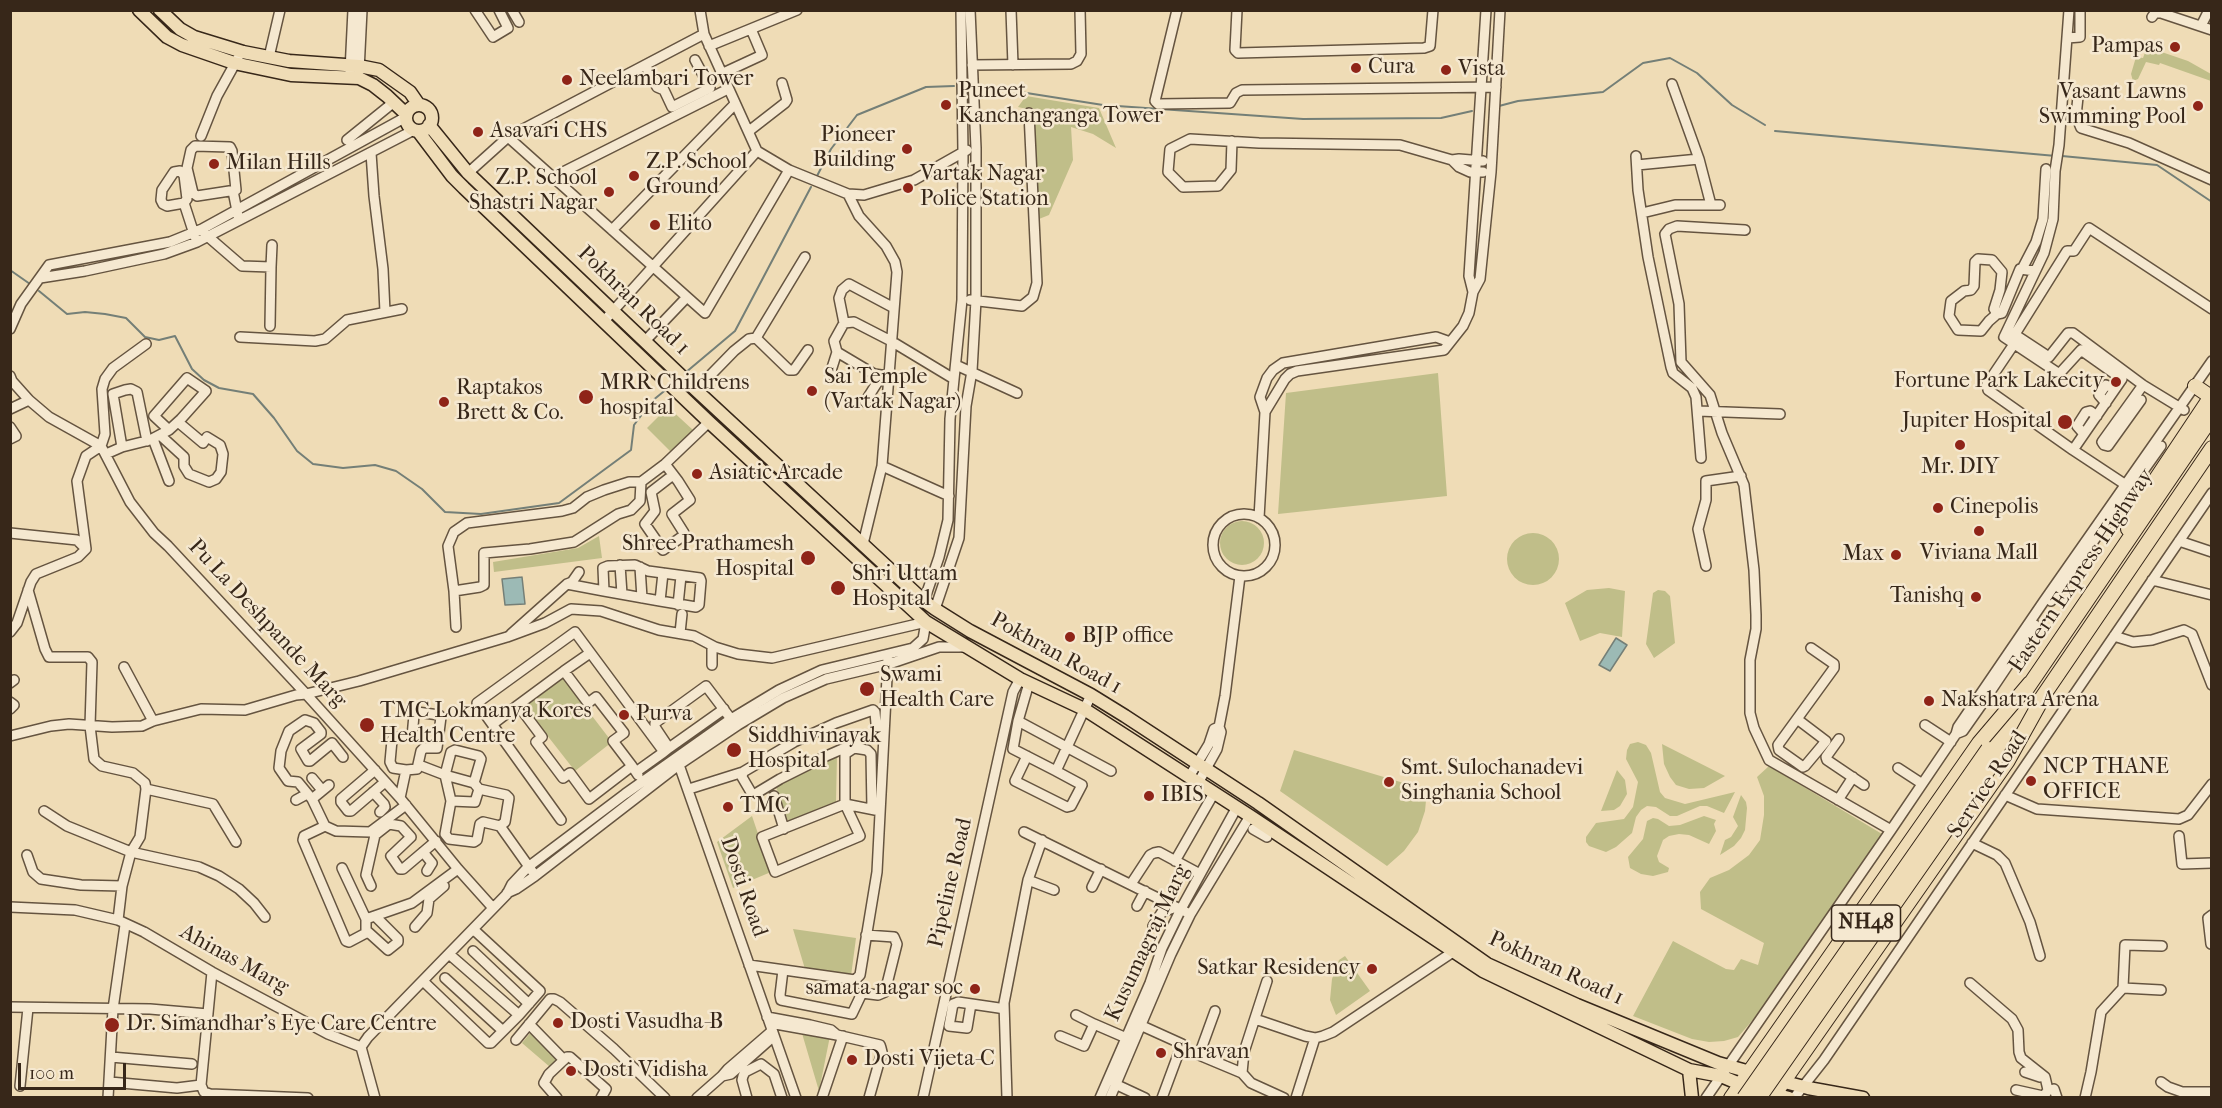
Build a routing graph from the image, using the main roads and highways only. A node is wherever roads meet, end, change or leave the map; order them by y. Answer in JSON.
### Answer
{"nodes":[{"id":1,"x":139,"y":10,"type":"edge"},
{"id":2,"x":161,"y":11,"type":"edge"},
{"id":3,"x":354,"y":72,"type":"junction"},
{"id":4,"x":419,"y":105,"type":"junction"},
{"id":5,"x":406,"y":115,"type":"junction"},
{"id":6,"x":420,"y":128,"type":"junction"},
{"id":7,"x":2204,"y":388,"type":"edge"},
{"id":8,"x":2211,"y":417,"type":"edge"},
{"id":9,"x":2211,"y":448,"type":"edge"},
{"id":10,"x":2118,"y":554,"type":"junction"},
{"id":11,"x":2030,"y":683,"type":"junction"},
{"id":12,"x":2046,"y":692,"type":"junction"},
{"id":13,"x":1993,"y":753,"type":"junction"},
{"id":14,"x":1316,"y":844,"type":"junction"},
{"id":15,"x":1308,"y":855,"type":"junction"},
{"id":16,"x":1575,"y":1009,"type":"junction"},
{"id":17,"x":1689,"y":1070,"type":"junction"},
{"id":18,"x":1724,"y":1071,"type":"junction"},
{"id":19,"x":1749,"y":1072,"type":"junction"},
{"id":20,"x":1783,"y":1082,"type":"junction"},
{"id":21,"x":1742,"y":1091,"type":"edge"},
{"id":22,"x":1774,"y":1096,"type":"edge"},
{"id":23,"x":1692,"y":1098,"type":"edge"},
{"id":24,"x":1731,"y":1098,"type":"edge"},
{"id":25,"x":1759,"y":1098,"type":"edge"},
{"id":26,"x":1789,"y":1098,"type":"edge"},
{"id":27,"x":1863,"y":1098,"type":"edge"}],
"edges":[{"from":1,"to":3,"type":"main road"},
{"from":2,"to":3,"type":"main road"},
{"from":3,"to":4,"type":"main road"},
{"from":3,"to":5,"type":"main road"},
{"from":4,"to":5,"type":"main road"},
{"from":4,"to":6,"type":"main road"},
{"from":5,"to":6,"type":"main road"},
{"from":6,"to":14,"type":"main road","name":"Pokhran Road 1"},
{"from":6,"to":15,"type":"main road","name":"Pokhran Road 1"},
{"from":7,"to":10,"type":"highway"},
{"from":8,"to":10,"type":"highway","name":"Eastern Express Highway","number":"NH48"},
{"from":9,"to":12,"type":"highway","name":"Eastern Express Highway","number":"NH48"},
{"from":10,"to":11,"type":"highway","name":"Eastern Express Highway","number":"NH48"},
{"from":11,"to":13,"type":"highway","name":"Eastern Express Highway","number":"NH48"},
{"from":11,"to":19,"type":"highway"},
{"from":12,"to":13,"type":"highway","name":"Eastern Express Highway","number":"NH48"},
{"from":12,"to":20,"type":"highway"},
{"from":13,"to":21,"type":"highway","number":"NH48","bridge":true},
{"from":13,"to":25,"type":"highway","number":"NH48","bridge":true},
{"from":14,"to":15,"type":"main road"},
{"from":14,"to":16,"type":"main road","name":"Pokhran Road 1"},
{"from":15,"to":16,"type":"main road","name":"Pokhran Road 1"},
{"from":16,"to":17,"type":"main road","name":"Pokhran Road 1"},
{"from":16,"to":18,"type":"main road","name":"Pokhran Road 1"},
{"from":17,"to":18,"type":"main road","name":"Pokhran Road 1"},
{"from":17,"to":23,"type":"main road"},
{"from":18,"to":19,"type":"main road","name":"Pokhran Road 1"},
{"from":18,"to":21,"type":"main road","name":"Pokhran Road 1"},
{"from":19,"to":20,"type":"main road","name":"Pokhran Road 1"},
{"from":19,"to":21,"type":"highway"},
{"from":20,"to":22,"type":"highway"},
{"from":20,"to":27,"type":"main road","name":"Pokhran Road 1"},
{"from":21,"to":22,"type":"main road","name":"Pokhran Road 1"},
{"from":21,"to":24,"type":"highway"},
{"from":22,"to":26,"type":"main road","name":"Pokhran Road 1"}]}
